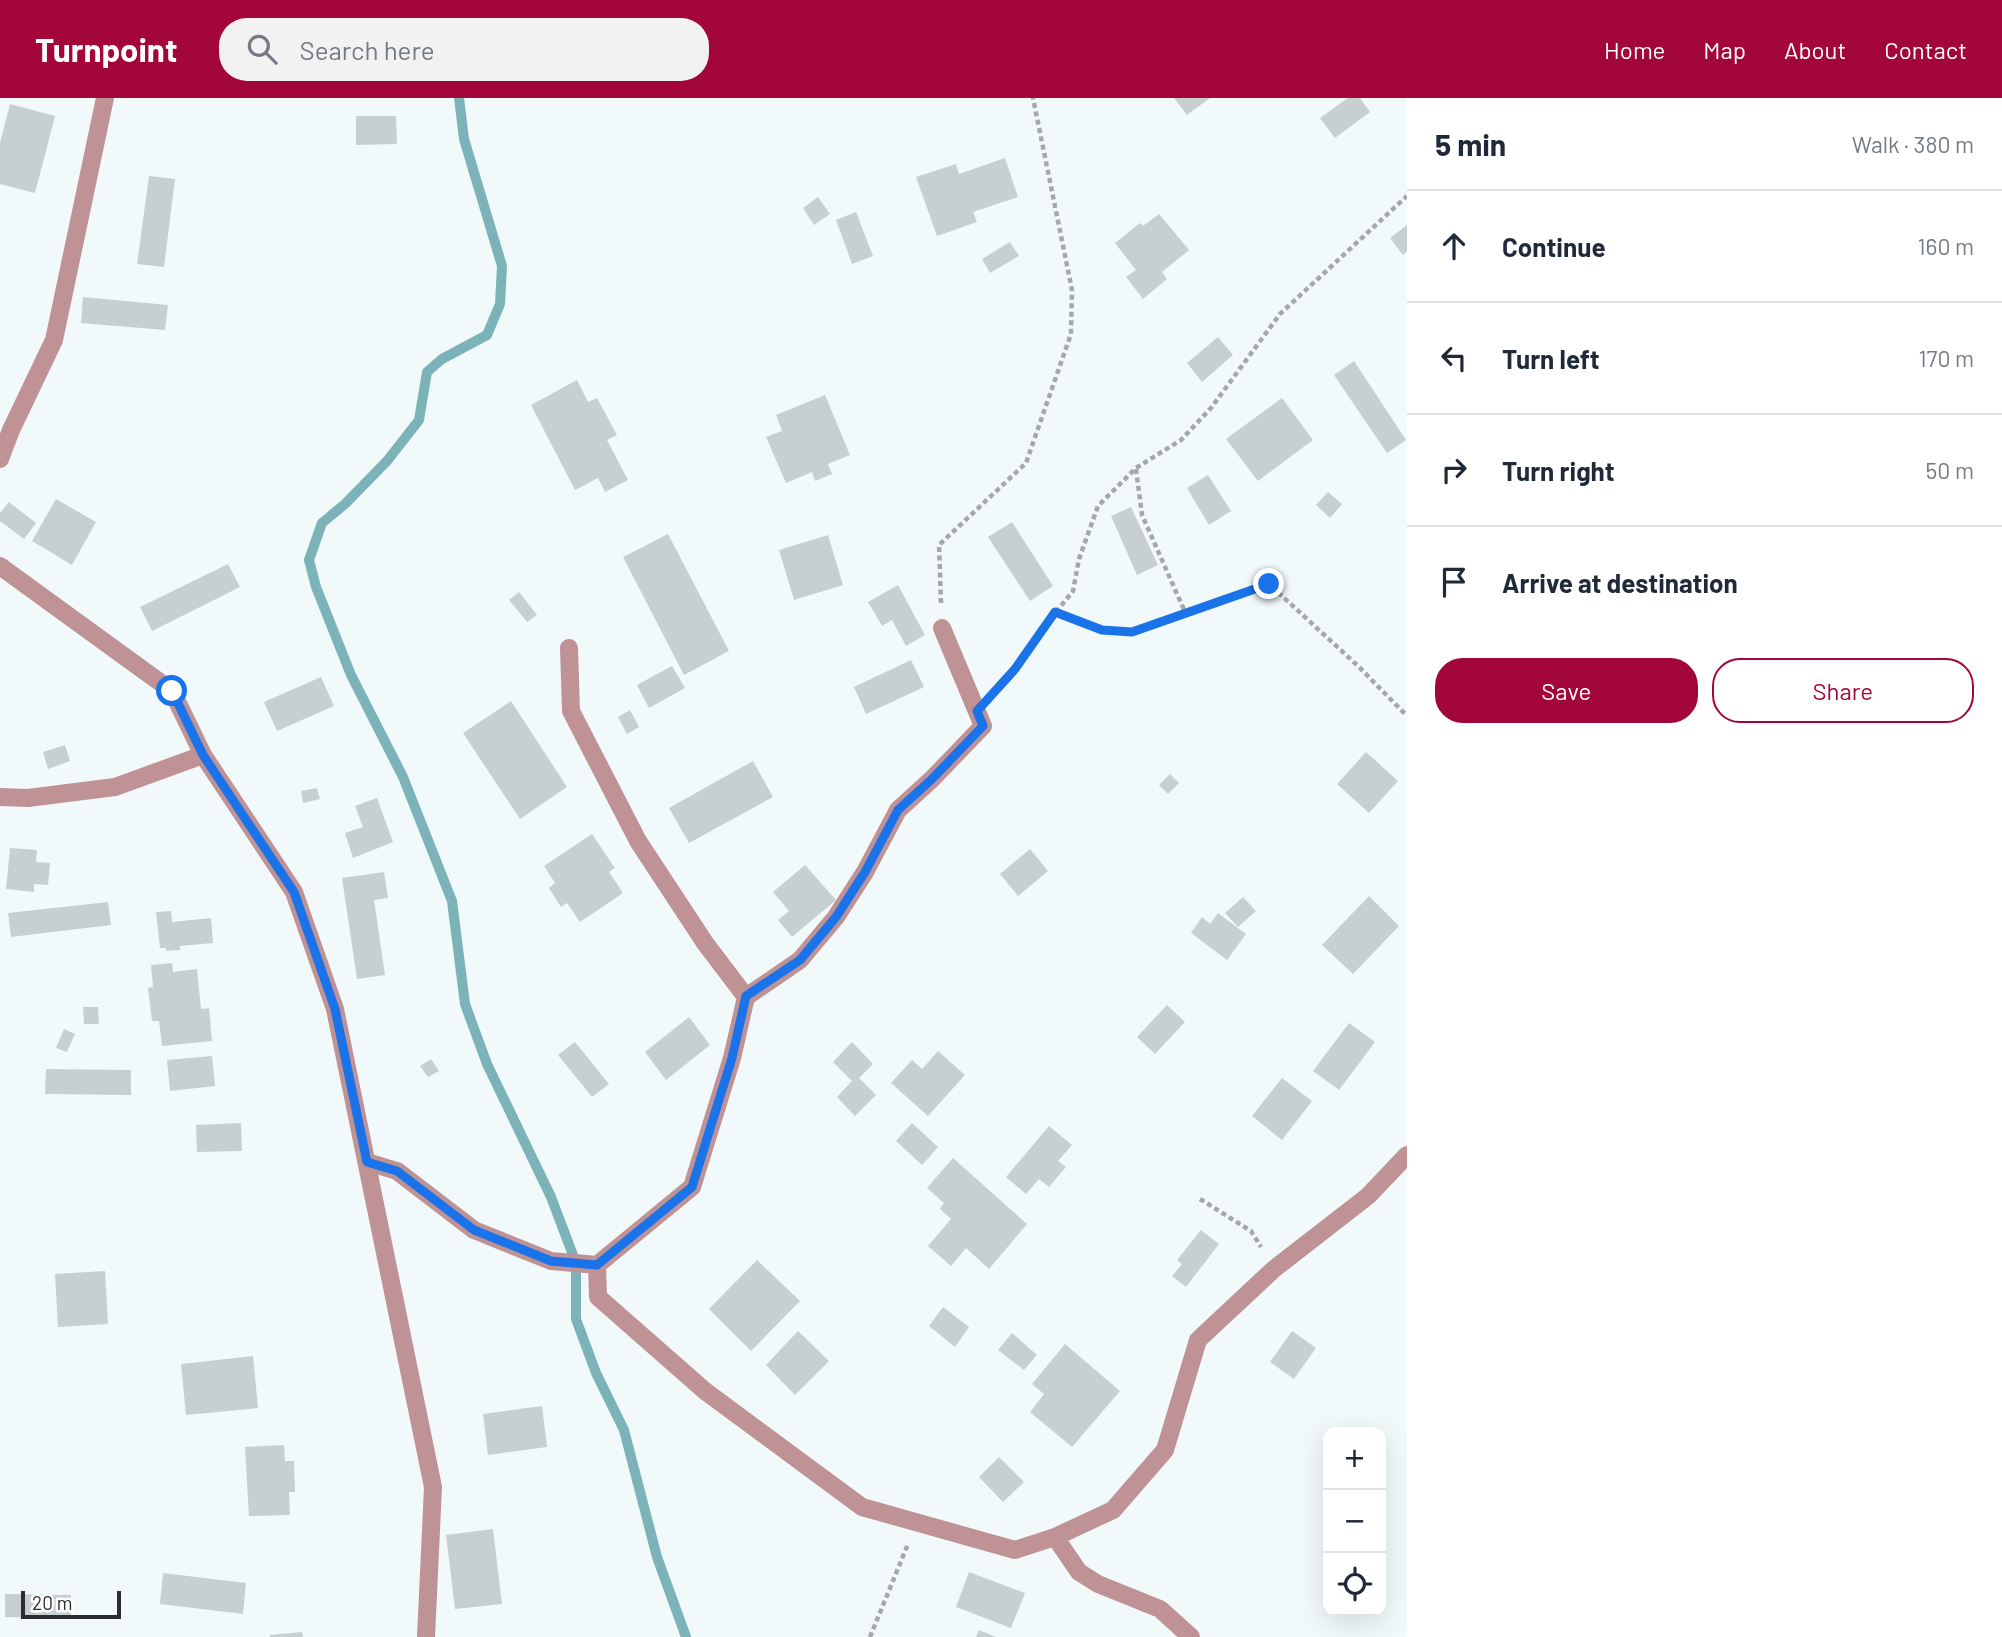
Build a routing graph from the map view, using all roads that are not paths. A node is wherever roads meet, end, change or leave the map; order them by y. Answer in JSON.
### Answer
{"nodes":[{"id":1,"x":105,"y":98,"type":"edge"},
{"id":2,"x":0,"y":459,"type":"edge"},
{"id":3,"x":0,"y":566,"type":"edge"},
{"id":4,"x":942,"y":628,"type":"road end"},
{"id":5,"x":569,"y":648,"type":"dead end"},
{"id":6,"x":203,"y":755,"type":"junction"},
{"id":7,"x":0,"y":797,"type":"edge"},
{"id":8,"x":746,"y":996,"type":"junction"},
{"id":9,"x":1404,"y":1161,"type":"edge"},
{"id":10,"x":367,"y":1162,"type":"junction"},
{"id":11,"x":597,"y":1265,"type":"junction"},
{"id":12,"x":1055,"y":1537,"type":"junction"},
{"id":13,"x":426,"y":1637,"type":"edge"},
{"id":14,"x":1191,"y":1637,"type":"edge"}],
"edges":[{"from":1,"to":2,"type":"street"},
{"from":3,"to":6,"type":"street"},
{"from":4,"to":8,"type":"street"},
{"from":5,"to":8,"type":"street"},
{"from":6,"to":7,"type":"street"},
{"from":6,"to":10,"type":"street"},
{"from":8,"to":11,"type":"street"},
{"from":9,"to":12,"type":"street"},
{"from":10,"to":11,"type":"street"},
{"from":10,"to":13,"type":"street"},
{"from":11,"to":12,"type":"street"},
{"from":12,"to":14,"type":"street"}]}
